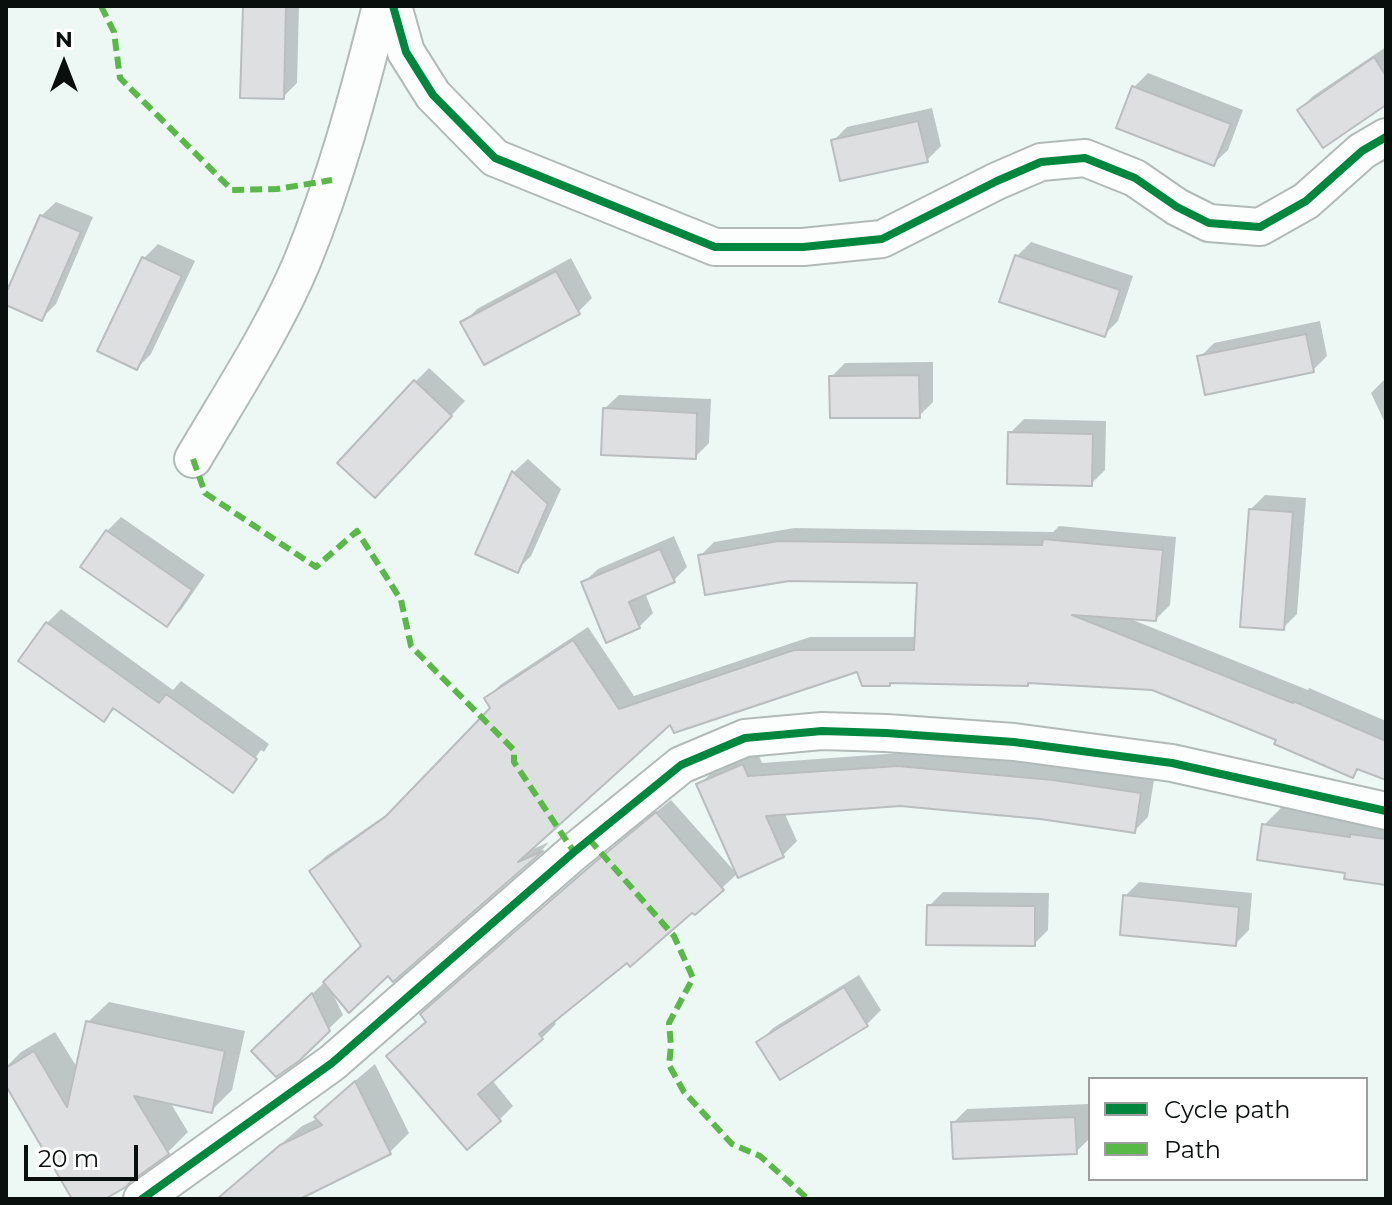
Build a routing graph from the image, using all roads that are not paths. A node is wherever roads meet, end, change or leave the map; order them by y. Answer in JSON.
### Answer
{"nodes":[{"id":1,"x":381,"y":6,"type":"edge"},
{"id":2,"x":393,"y":6,"type":"edge"},
{"id":3,"x":1386,"y":137,"type":"edge"},
{"id":4,"x":193,"y":459,"type":"dead end"},
{"id":5,"x":1386,"y":811,"type":"edge"},
{"id":6,"x":142,"y":1199,"type":"edge"}],
"edges":[{"from":1,"to":4,"type":"street"},
{"from":2,"to":3,"type":"street"},
{"from":5,"to":6,"type":"street"}]}
